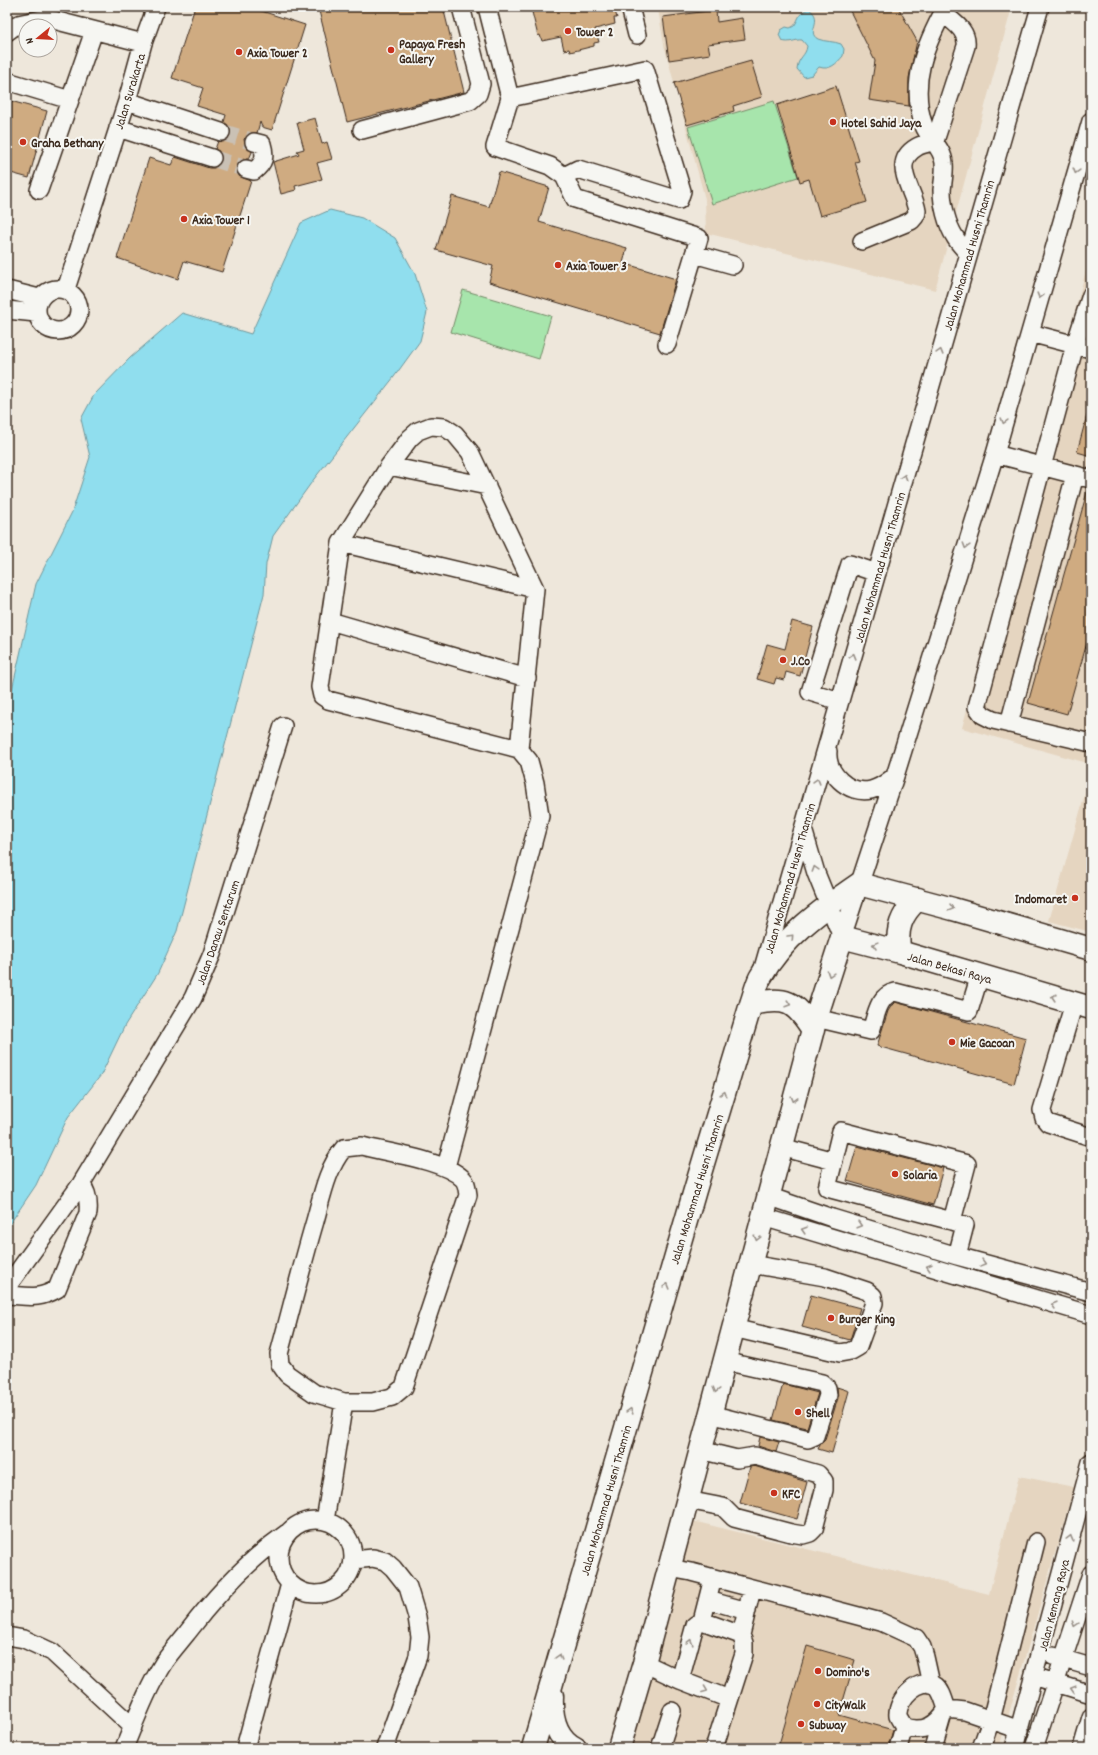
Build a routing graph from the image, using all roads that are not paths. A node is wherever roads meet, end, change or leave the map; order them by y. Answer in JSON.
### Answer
{"nodes":[{"id":1,"x":156,"y":7,"type":"edge"},
{"id":2,"x":461,"y":7,"type":"edge"},
{"id":3,"x":487,"y":7,"type":"edge"},
{"id":4,"x":630,"y":7,"type":"edge"},
{"id":5,"x":1040,"y":7,"type":"edge"},
{"id":6,"x":944,"y":10,"type":"edge"},
{"id":7,"x":94,"y":31,"type":"junction"},
{"id":8,"x":7,"y":32,"type":"edge"},
{"id":9,"x":637,"y":35,"type":"dead end"},
{"id":10,"x":143,"y":43,"type":"junction"},
{"id":11,"x":7,"y":81,"type":"edge"},
{"id":12,"x":510,"y":98,"type":"junction"},
{"id":13,"x":70,"y":100,"type":"junction"},
{"id":14,"x":127,"y":101,"type":"junction"},
{"id":15,"x":1091,"y":121,"type":"edge"},
{"id":16,"x":118,"y":128,"type":"junction"},
{"id":17,"x":362,"y":130,"type":"dead end"},
{"id":18,"x":220,"y":132,"type":"tunnel mouth"},
{"id":19,"x":935,"y":141,"type":"junction"},
{"id":20,"x":254,"y":142,"type":"tunnel mouth"},
{"id":21,"x":212,"y":158,"type":"tunnel mouth"},
{"id":22,"x":246,"y":169,"type":"tunnel mouth"},
{"id":23,"x":564,"y":176,"type":"junction"},
{"id":24,"x":39,"y":190,"type":"dead end"},
{"id":25,"x":862,"y":241,"type":"dead end"},
{"id":26,"x":694,"y":254,"type":"junction"},
{"id":27,"x":968,"y":254,"type":"junction"},
{"id":28,"x":733,"y":265,"type":"dead end"},
{"id":29,"x":66,"y":288,"type":"junction"},
{"id":30,"x":7,"y":290,"type":"edge"},
{"id":31,"x":1091,"y":295,"type":"edge"},
{"id":32,"x":37,"y":306,"type":"junction"},
{"id":33,"x":7,"y":310,"type":"edge"},
{"id":34,"x":1030,"y":333,"type":"junction"},
{"id":35,"x":667,"y":344,"type":"dead end"},
{"id":36,"x":1083,"y":347,"type":"edge"},
{"id":37,"x":995,"y":454,"type":"junction"},
{"id":38,"x":389,"y":466,"type":"junction"},
{"id":39,"x":1043,"y":466,"type":"junction"},
{"id":40,"x":1075,"y":475,"type":"junction"},
{"id":41,"x":1091,"y":479,"type":"edge"},
{"id":42,"x":486,"y":486,"type":"junction"},
{"id":43,"x":341,"y":543,"type":"junction"},
{"id":44,"x":877,"y":573,"type":"junction"},
{"id":45,"x":535,"y":589,"type":"junction"},
{"id":46,"x":330,"y":622,"type":"junction"},
{"id":47,"x":527,"y":678,"type":"junction"},
{"id":48,"x":840,"y":701,"type":"junction"},
{"id":49,"x":1009,"y":724,"type":"junction"},
{"id":50,"x":283,"y":726,"type":"dead end"},
{"id":51,"x":1091,"y":741,"type":"edge"},
{"id":52,"x":828,"y":742,"type":"junction"},
{"id":53,"x":519,"y":749,"type":"junction"},
{"id":54,"x":895,"y":776,"type":"junction"},
{"id":55,"x":803,"y":828,"type":"junction"},
{"id":56,"x":859,"y":884,"type":"junction"},
{"id":57,"x":918,"y":899,"type":"junction"},
{"id":58,"x":828,"y":905,"type":"junction"},
{"id":59,"x":842,"y":937,"type":"junction"},
{"id":60,"x":1091,"y":949,"type":"edge"},
{"id":61,"x":900,"y":952,"type":"junction"},
{"id":62,"x":980,"y":975,"type":"junction"},
{"id":63,"x":759,"y":979,"type":"junction"},
{"id":64,"x":751,"y":1004,"type":"junction"},
{"id":65,"x":1082,"y":1006,"type":"edge"},
{"id":66,"x":814,"y":1024,"type":"junction"},
{"id":67,"x":1091,"y":1137,"type":"edge"},
{"id":68,"x":781,"y":1147,"type":"junction"},
{"id":69,"x":834,"y":1161,"type":"junction"},
{"id":70,"x":446,"y":1167,"type":"junction"},
{"id":71,"x":81,"y":1184,"type":"junction"},
{"id":72,"x":768,"y":1196,"type":"junction"},
{"id":73,"x":763,"y":1217,"type":"junction"},
{"id":74,"x":952,"y":1222,"type":"junction"},
{"id":75,"x":957,"y":1256,"type":"junction"},
{"id":76,"x":750,"y":1264,"type":"junction"},
{"id":77,"x":1028,"y":1274,"type":"junction"},
{"id":78,"x":7,"y":1287,"type":"edge"},
{"id":79,"x":1091,"y":1292,"type":"edge"},
{"id":80,"x":7,"y":1295,"type":"edge"},
{"id":81,"x":1023,"y":1296,"type":"junction"},
{"id":82,"x":1091,"y":1315,"type":"edge"},
{"id":83,"x":733,"y":1328,"type":"junction"},
{"id":84,"x":724,"y":1361,"type":"junction"},
{"id":85,"x":344,"y":1402,"type":"junction"},
{"id":86,"x":710,"y":1414,"type":"junction"},
{"id":87,"x":700,"y":1450,"type":"junction"},
{"id":88,"x":1091,"y":1462,"type":"edge"},
{"id":89,"x":687,"y":1500,"type":"junction"},
{"id":90,"x":325,"y":1521,"type":"junction"},
{"id":91,"x":287,"y":1533,"type":"junction"},
{"id":92,"x":1036,"y":1542,"type":"dead end"},
{"id":93,"x":353,"y":1560,"type":"junction"},
{"id":94,"x":668,"y":1568,"type":"junction"},
{"id":95,"x":1091,"y":1574,"type":"edge"},
{"id":96,"x":713,"y":1578,"type":"junction"},
{"id":97,"x":290,"y":1584,"type":"junction"},
{"id":98,"x":752,"y":1588,"type":"junction"},
{"id":99,"x":708,"y":1600,"type":"junction"},
{"id":100,"x":747,"y":1611,"type":"junction"},
{"id":101,"x":702,"y":1620,"type":"junction"},
{"id":102,"x":741,"y":1635,"type":"junction"},
{"id":103,"x":7,"y":1636,"type":"edge"},
{"id":104,"x":1040,"y":1653,"type":"junction"},
{"id":105,"x":1064,"y":1659,"type":"junction"},
{"id":106,"x":644,"y":1663,"type":"junction"},
{"id":107,"x":1091,"y":1667,"type":"edge"},
{"id":108,"x":1034,"y":1676,"type":"junction"},
{"id":109,"x":553,"y":1680,"type":"junction"},
{"id":110,"x":680,"y":1680,"type":"junction"},
{"id":111,"x":1054,"y":1683,"type":"junction"},
{"id":112,"x":931,"y":1684,"type":"junction"},
{"id":113,"x":1091,"y":1694,"type":"edge"},
{"id":114,"x":729,"y":1699,"type":"junction"},
{"id":115,"x":672,"y":1711,"type":"dead end"},
{"id":116,"x":944,"y":1713,"type":"junction"},
{"id":117,"x":1091,"y":1717,"type":"edge"},
{"id":118,"x":991,"y":1720,"type":"junction"},
{"id":119,"x":133,"y":1727,"type":"junction"},
{"id":120,"x":904,"y":1727,"type":"junction"},
{"id":121,"x":1020,"y":1730,"type":"junction"},
{"id":122,"x":621,"y":1740,"type":"edge"},
{"id":123,"x":124,"y":1748,"type":"edge"},
{"id":124,"x":245,"y":1748,"type":"edge"},
{"id":125,"x":385,"y":1748,"type":"edge"},
{"id":126,"x":533,"y":1748,"type":"edge"},
{"id":127,"x":576,"y":1748,"type":"edge"},
{"id":128,"x":607,"y":1748,"type":"edge"},
{"id":129,"x":660,"y":1748,"type":"edge"},
{"id":130,"x":714,"y":1748,"type":"edge"},
{"id":131,"x":898,"y":1748,"type":"edge"},
{"id":132,"x":933,"y":1748,"type":"edge"},
{"id":133,"x":981,"y":1748,"type":"edge"},
{"id":134,"x":1014,"y":1748,"type":"edge"},
{"id":135,"x":1034,"y":1748,"type":"edge"},
{"id":136,"x":1082,"y":1748,"type":"edge"}],
"edges":[{"from":1,"to":10,"type":"street","name":"Jalan Surakarta"},
{"from":2,"to":17,"type":"street"},
{"from":3,"to":12,"type":"street"},
{"from":4,"to":9,"type":"street"},
{"from":5,"to":27,"type":"street","name":"Jalan Mohammad Husni Thamrin"},
{"from":6,"to":19,"type":"street"},
{"from":6,"to":19,"type":"street"},
{"from":7,"to":8,"type":"street"},
{"from":7,"to":10,"type":"street"},
{"from":7,"to":13,"type":"street"},
{"from":10,"to":14,"type":"street","name":"Jalan Surakarta"},
{"from":11,"to":13,"type":"street"},
{"from":12,"to":23,"type":"street"},
{"from":12,"to":23,"type":"street"},
{"from":13,"to":24,"type":"street"},
{"from":14,"to":16,"type":"street","name":"Jalan Surakarta"},
{"from":14,"to":18,"type":"street"},
{"from":15,"to":34,"type":"street","one_way":true},
{"from":16,"to":21,"type":"street"},
{"from":16,"to":29,"type":"street","name":"Jalan Surakarta"},
{"from":19,"to":25,"type":"street"},
{"from":19,"to":27,"type":"street"},
{"from":20,"to":22,"type":"street"},
{"from":23,"to":26,"type":"street"},
{"from":26,"to":28,"type":"street"},
{"from":26,"to":35,"type":"street"},
{"from":44,"to":27,"type":"street","name":"Jalan Mohammad Husni Thamrin","one_way":true},
{"from":29,"to":32,"type":"street"},
{"from":29,"to":32,"type":"street"},
{"from":30,"to":32,"type":"street"},
{"from":31,"to":36,"type":"street"},
{"from":32,"to":33,"type":"street"},
{"from":34,"to":36,"type":"street"},
{"from":34,"to":37,"type":"street","one_way":true},
{"from":36,"to":39,"type":"street"},
{"from":37,"to":39,"type":"street"},
{"from":37,"to":54,"type":"street","one_way":true},
{"from":38,"to":42,"type":"street"},
{"from":38,"to":42,"type":"street"},
{"from":38,"to":43,"type":"street"},
{"from":39,"to":40,"type":"street"},
{"from":39,"to":49,"type":"street"},
{"from":40,"to":41,"type":"street"},
{"from":40,"to":49,"type":"street"},
{"from":42,"to":45,"type":"street"},
{"from":43,"to":45,"type":"street"},
{"from":43,"to":46,"type":"street"},
{"from":48,"to":44,"type":"street","name":"Jalan Mohammad Husni Thamrin","one_way":true},
{"from":44,"to":48,"type":"street"},
{"from":45,"to":47,"type":"street"},
{"from":46,"to":47,"type":"street"},
{"from":46,"to":53,"type":"street"},
{"from":47,"to":53,"type":"street"},
{"from":48,"to":52,"type":"street","name":"Jalan Mohammad Husni Thamrin"},
{"from":49,"to":51,"type":"street"},
{"from":50,"to":71,"type":"street","name":"Jalan Danau Sentarum"},
{"from":52,"to":54,"type":"street"},
{"from":55,"to":52,"type":"street","name":"Jalan Mohammad Husni Thamrin","one_way":true},
{"from":53,"to":70,"type":"street"},
{"from":54,"to":56,"type":"street"},
{"from":58,"to":55,"type":"street","one_way":true},
{"from":55,"to":63,"type":"street","name":"Jalan Mohammad Husni Thamrin"},
{"from":56,"to":57,"type":"main road"},
{"from":56,"to":58,"type":"main road"},
{"from":56,"to":59,"type":"street"},
{"from":57,"to":60,"type":"main road","one_way":true},
{"from":57,"to":61,"type":"main road"},
{"from":58,"to":59,"type":"street"},
{"from":63,"to":58,"type":"main road","one_way":true},
{"from":61,"to":59,"type":"main road","name":"Jalan Bekasi Raya","one_way":true},
{"from":59,"to":66,"type":"main road","one_way":true},
{"from":61,"to":62,"type":"main road","name":"Jalan Bekasi Raya"},
{"from":65,"to":62,"type":"main road","name":"Jalan Bekasi Raya","one_way":true},
{"from":62,"to":66,"type":"street"},
{"from":63,"to":64,"type":"main road","name":"Jalan Mohammad Husni Thamrin"},
{"from":64,"to":66,"type":"main road","one_way":true},
{"from":109,"to":64,"type":"main road","name":"Jalan Mohammad Husni Thamrin","one_way":true},
{"from":65,"to":67,"type":"street"},
{"from":66,"to":68,"type":"main road","one_way":true},
{"from":68,"to":69,"type":"street"},
{"from":68,"to":72,"type":"main road"},
{"from":69,"to":74,"type":"street"},
{"from":69,"to":74,"type":"street"},
{"from":70,"to":85,"type":"street"},
{"from":70,"to":85,"type":"street"},
{"from":71,"to":78,"type":"street","name":"Jalan Danau Sentarum"},
{"from":71,"to":80,"type":"street"},
{"from":72,"to":73,"type":"main road"},
{"from":72,"to":75,"type":"street","one_way":true},
{"from":73,"to":76,"type":"main road","one_way":true},
{"from":81,"to":73,"type":"street","one_way":true},
{"from":74,"to":75,"type":"street"},
{"from":75,"to":77,"type":"street","one_way":true},
{"from":76,"to":83,"type":"main road"},
{"from":76,"to":83,"type":"street"},
{"from":77,"to":79,"type":"street"},
{"from":77,"to":81,"type":"street"},
{"from":82,"to":81,"type":"street","one_way":true},
{"from":83,"to":84,"type":"main road"},
{"from":84,"to":86,"type":"main road","one_way":true},
{"from":84,"to":86,"type":"street"},
{"from":85,"to":90,"type":"street"},
{"from":86,"to":87,"type":"main road"},
{"from":87,"to":89,"type":"main road"},
{"from":87,"to":89,"type":"street"},
{"from":104,"to":88,"type":"street","name":"Jalan Kemang Raya","one_way":true},
{"from":89,"to":94,"type":"main road"},
{"from":90,"to":91,"type":"street"},
{"from":90,"to":93,"type":"street"},
{"from":91,"to":97,"type":"street"},
{"from":91,"to":119,"type":"street"},
{"from":92,"to":118,"type":"street"},
{"from":93,"to":97,"type":"street"},
{"from":93,"to":125,"type":"street"},
{"from":94,"to":96,"type":"street"},
{"from":94,"to":106,"type":"main road"},
{"from":95,"to":105,"type":"street","name":"Jalan Kemang Raya","one_way":true},
{"from":96,"to":98,"type":"street"},
{"from":96,"to":99,"type":"street"},
{"from":97,"to":124,"type":"street"},
{"from":98,"to":100,"type":"street"},
{"from":98,"to":112,"type":"street"},
{"from":99,"to":100,"type":"street"},
{"from":99,"to":101,"type":"street"},
{"from":100,"to":102,"type":"street"},
{"from":101,"to":102,"type":"street"},
{"from":110,"to":101,"type":"street","one_way":true},
{"from":102,"to":114,"type":"street"},
{"from":103,"to":119,"type":"street"},
{"from":104,"to":105,"type":"street"},
{"from":104,"to":108,"type":"street","name":"Jalan Kemang Raya"},
{"from":105,"to":107,"type":"street"},
{"from":105,"to":111,"type":"street","name":"Jalan Kemang Raya"},
{"from":106,"to":110,"type":"street"},
{"from":106,"to":122,"type":"main road"},
{"from":108,"to":111,"type":"street"},
{"from":108,"to":121,"type":"street","name":"Jalan Kemang Raya"},
{"from":109,"to":126,"type":"main road","name":"Jalan Mohammad Husni Thamrin"},
{"from":109,"to":127,"type":"main road"},
{"from":110,"to":114,"type":"street","one_way":true},
{"from":113,"to":111,"type":"street","one_way":true},
{"from":111,"to":135,"type":"street","name":"Jalan Kemang Raya"},
{"from":112,"to":116,"type":"street"},
{"from":112,"to":120,"type":"street"},
{"from":114,"to":130,"type":"street"},
{"from":115,"to":129,"type":"street"},
{"from":116,"to":118,"type":"street"},
{"from":116,"to":120,"type":"street"},
{"from":116,"to":132,"type":"street"},
{"from":117,"to":136,"type":"street"},
{"from":118,"to":121,"type":"street"},
{"from":118,"to":133,"type":"street"},
{"from":119,"to":123,"type":"street"},
{"from":120,"to":131,"type":"street"},
{"from":121,"to":134,"type":"street","name":"Jalan Kemang Raya"},
{"from":122,"to":128,"type":"main road"}]}
